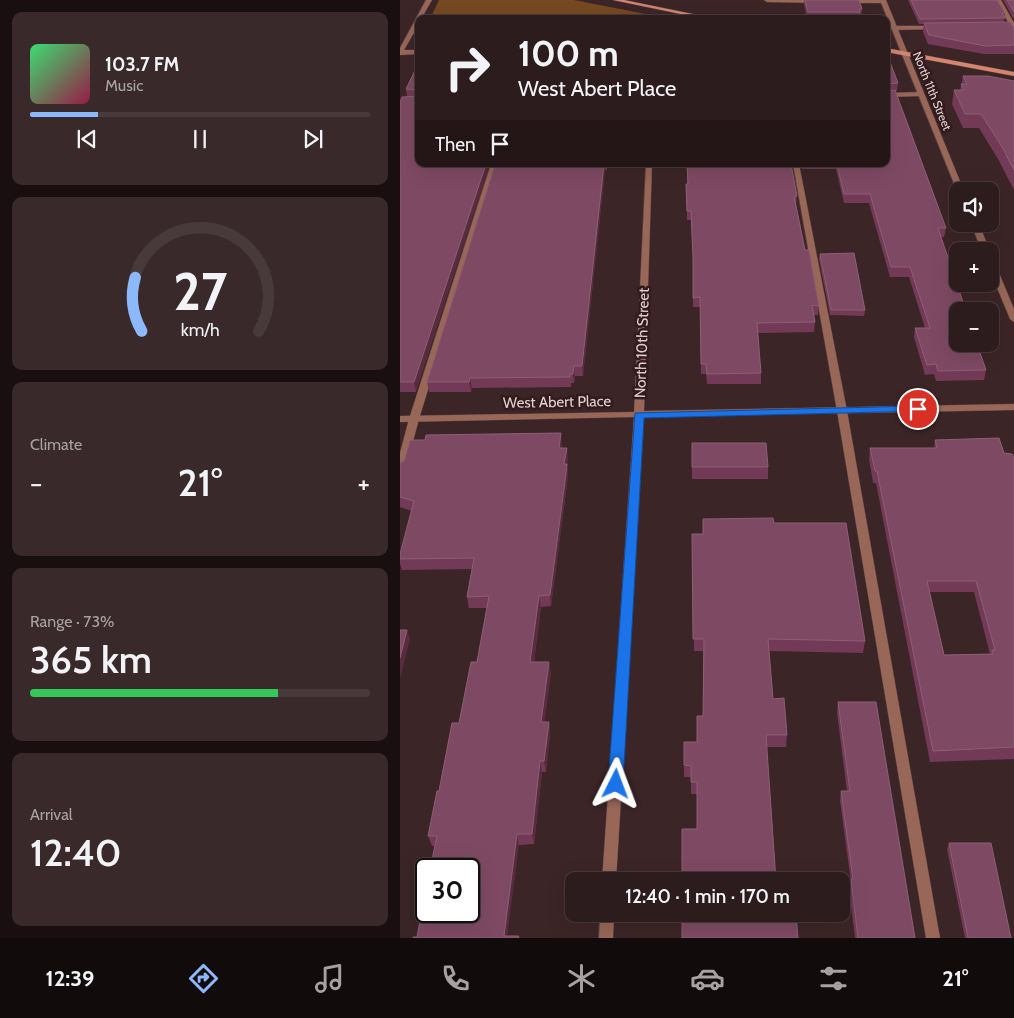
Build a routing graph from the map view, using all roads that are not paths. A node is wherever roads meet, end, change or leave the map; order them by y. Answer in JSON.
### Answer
{"nodes":[{"id":1,"x":429,"y":0,"type":"edge"},
{"id":2,"x":616,"y":0,"type":"edge"},
{"id":3,"x":767,"y":0,"type":"edge"},
{"id":4,"x":883,"y":0,"type":"edge"},
{"id":5,"x":998,"y":0,"type":"edge"},
{"id":6,"x":630,"y":1,"type":"edge"},
{"id":7,"x":824,"y":1,"type":"edge"},
{"id":8,"x":842,"y":1,"type":"edge"},
{"id":9,"x":421,"y":15,"type":"edge"},
{"id":10,"x":696,"y":15,"type":"edge"},
{"id":11,"x":889,"y":15,"type":"edge"},
{"id":12,"x":890,"y":18,"type":"edge"},
{"id":13,"x":415,"y":26,"type":"edge"},
{"id":14,"x":1005,"y":27,"type":"edge"},
{"id":15,"x":894,"y":28,"type":"junction"},
{"id":16,"x":941,"y":28,"type":"edge"},
{"id":17,"x":890,"y":51,"type":"edge"},
{"id":18,"x":415,"y":52,"type":"edge"},
{"id":19,"x":400,"y":53,"type":"edge"},
{"id":20,"x":905,"y":54,"type":"junction"},
{"id":21,"x":1014,"y":74,"type":"edge"},
{"id":22,"x":921,"y":94,"type":"junction"},
{"id":23,"x":890,"y":95,"type":"edge"},
{"id":24,"x":493,"y":167,"type":"edge"},
{"id":25,"x":649,"y":167,"type":"edge"},
{"id":26,"x":797,"y":167,"type":"edge"},
{"id":27,"x":957,"y":182,"type":"edge"},
{"id":28,"x":999,"y":283,"type":"edge"},
{"id":29,"x":1014,"y":319,"type":"edge"},
{"id":30,"x":1014,"y":407,"type":"edge"},
{"id":31,"x":842,"y":411,"type":"junction"},
{"id":32,"x":639,"y":415,"type":"junction"},
{"id":33,"x":400,"y":419,"type":"edge"},
{"id":34,"x":414,"y":419,"type":"junction"},
{"id":35,"x":400,"y":471,"type":"edge"},
{"id":36,"x":610,"y":872,"type":"edge"},
{"id":37,"x":607,"y":922,"type":"edge"},
{"id":38,"x":606,"y":938,"type":"edge"},
{"id":39,"x":933,"y":938,"type":"edge"}],
"edges":[{"from":1,"to":9,"type":"street"},
{"from":2,"to":6,"type":"street"},
{"from":3,"to":7,"type":"street"},
{"from":4,"to":8,"type":"street"},
{"from":4,"to":11,"type":"street","name":"North 11th Street"},
{"from":5,"to":14,"type":"street"},
{"from":6,"to":10,"type":"street"},
{"from":12,"to":15,"type":"street","name":"North 11th Street"},
{"from":13,"to":19,"type":"street"},
{"from":15,"to":16,"type":"street"},
{"from":15,"to":20,"type":"street","name":"North 11th Street"},
{"from":17,"to":20,"type":"street"},
{"from":18,"to":19,"type":"street"},
{"from":20,"to":21,"type":"street"},
{"from":20,"to":22,"type":"street","name":"North 11th Street"},
{"from":22,"to":23,"type":"street"},
{"from":22,"to":27,"type":"street","name":"North 11th Street"},
{"from":24,"to":34,"type":"street"},
{"from":25,"to":32,"type":"street","name":"North 10th Street"},
{"from":26,"to":31,"type":"street"},
{"from":28,"to":29,"type":"street"},
{"from":30,"to":31,"type":"street","name":"West Abert Place"},
{"from":31,"to":32,"type":"street","name":"West Abert Place"},
{"from":31,"to":39,"type":"street"},
{"from":32,"to":34,"type":"street","name":"West Abert Place"},
{"from":32,"to":36,"type":"street","name":"North 10th Street"},
{"from":33,"to":34,"type":"street","name":"West Abert Place"},
{"from":34,"to":35,"type":"street"},
{"from":37,"to":38,"type":"street"}]}
